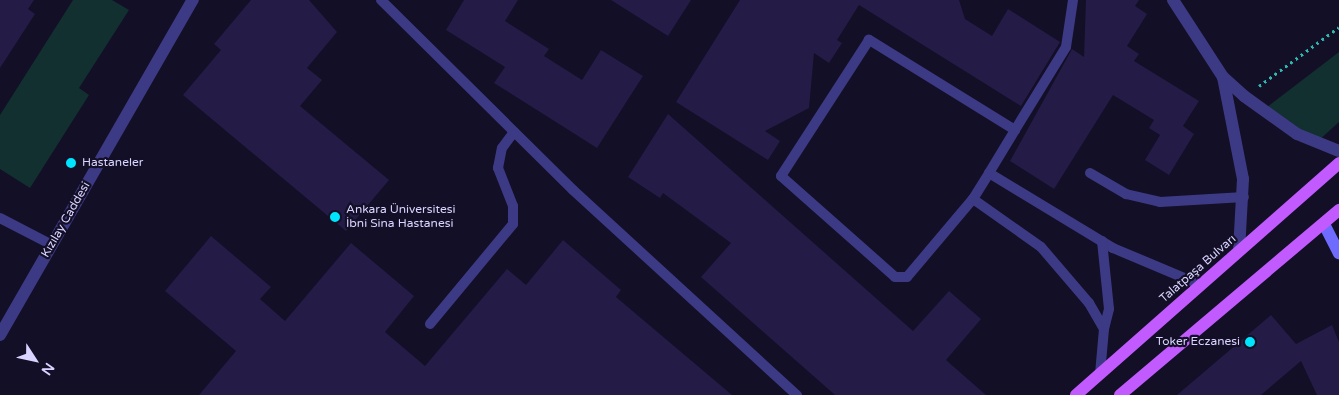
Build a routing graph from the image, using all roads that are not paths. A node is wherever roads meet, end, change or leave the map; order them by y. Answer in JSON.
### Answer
{"nodes":[{"id":1,"x":193,"y":0,"type":"edge"},
{"id":2,"x":381,"y":0,"type":"edge"},
{"id":3,"x":1073,"y":0,"type":"edge"},
{"id":4,"x":1173,"y":0,"type":"edge"},
{"id":5,"x":1223,"y":77,"type":"junction"},
{"id":6,"x":1015,"y":130,"type":"junction"},
{"id":7,"x":514,"y":132,"type":"junction"},
{"id":8,"x":1339,"y":151,"type":"edge"},
{"id":9,"x":1339,"y":163,"type":"edge"},
{"id":10,"x":989,"y":173,"type":"junction"},
{"id":11,"x":1090,"y":173,"type":"dead end"},
{"id":12,"x":1244,"y":196,"type":"junction"},
{"id":13,"x":973,"y":199,"type":"junction"},
{"id":14,"x":1339,"y":210,"type":"edge"},
{"id":15,"x":0,"y":218,"type":"edge"},
{"id":16,"x":1324,"y":224,"type":"junction"},
{"id":17,"x":1102,"y":241,"type":"junction"},
{"id":18,"x":52,"y":245,"type":"junction"},
{"id":19,"x":1239,"y":251,"type":"junction"},
{"id":20,"x":1339,"y":253,"type":"edge"},
{"id":21,"x":1201,"y":285,"type":"junction"},
{"id":22,"x":430,"y":324,"type":"dead end"},
{"id":23,"x":1104,"y":329,"type":"junction"},
{"id":24,"x":0,"y":335,"type":"edge"},
{"id":25,"x":1100,"y":374,"type":"junction"},
{"id":26,"x":797,"y":395,"type":"edge"},
{"id":27,"x":1076,"y":395,"type":"edge"},
{"id":28,"x":1120,"y":395,"type":"edge"}],
"edges":[{"from":1,"to":18,"type":"street","name":"Kızılay Caddesi"},
{"from":2,"to":7,"type":"lane"},
{"from":3,"to":6,"type":"lane"},
{"from":4,"to":5,"type":"street"},
{"from":5,"to":8,"type":"street"},
{"from":5,"to":12,"type":"street"},
{"from":6,"to":10,"type":"lane"},
{"from":6,"to":13,"type":"lane"},
{"from":7,"to":22,"type":"lane"},
{"from":7,"to":26,"type":"lane"},
{"from":9,"to":19,"type":"main road","name":"Talatpaşa Bulvarı"},
{"from":10,"to":13,"type":"lane"},
{"from":10,"to":17,"type":"lane"},
{"from":11,"to":12,"type":"lane"},
{"from":12,"to":19,"type":"street"},
{"from":13,"to":23,"type":"lane"},
{"from":14,"to":16,"type":"main road"},
{"from":15,"to":18,"type":"lane"},
{"from":16,"to":20,"type":"main road"},
{"from":16,"to":28,"type":"main road"},
{"from":17,"to":21,"type":"lane"},
{"from":17,"to":23,"type":"lane"},
{"from":18,"to":24,"type":"street","name":"Kızılay Caddesi"},
{"from":19,"to":21,"type":"main road","name":"Talatpaşa Bulvarı"},
{"from":21,"to":25,"type":"main road","name":"Talatpaşa Bulvarı"},
{"from":23,"to":25,"type":"lane"},
{"from":25,"to":27,"type":"main road","name":"Talatpaşa Bulvarı"}]}
